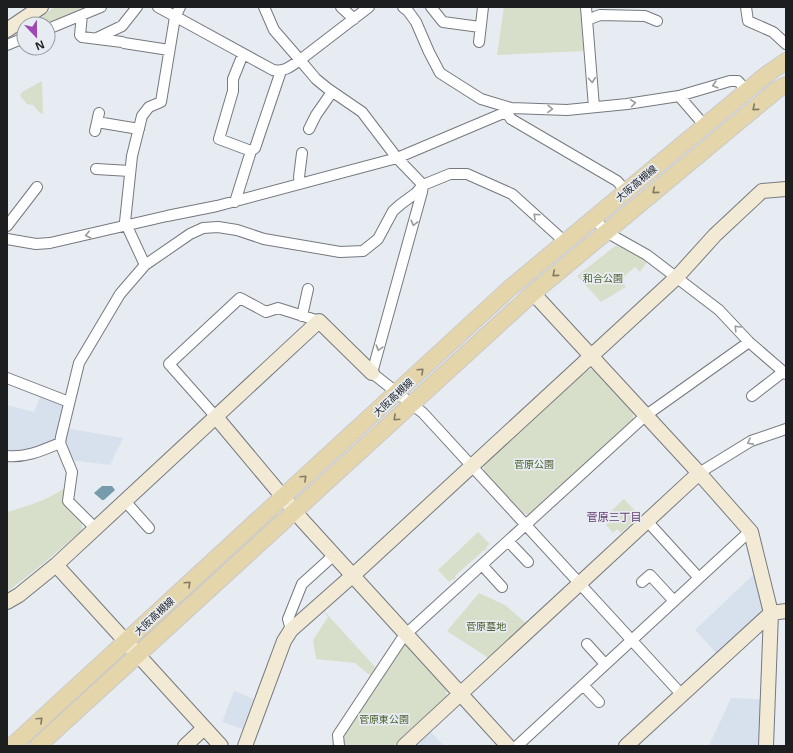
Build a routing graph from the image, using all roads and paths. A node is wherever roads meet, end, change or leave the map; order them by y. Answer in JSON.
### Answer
{"nodes":[{"id":1,"x":41,"y":7,"type":"edge"},
{"id":2,"x":101,"y":7,"type":"edge"},
{"id":3,"x":137,"y":7,"type":"edge"},
{"id":4,"x":158,"y":7,"type":"edge"},
{"id":5,"x":180,"y":7,"type":"edge"},
{"id":6,"x":264,"y":7,"type":"edge"},
{"id":7,"x":341,"y":7,"type":"edge"},
{"id":8,"x":369,"y":7,"type":"edge"},
{"id":9,"x":403,"y":7,"type":"edge"},
{"id":10,"x":483,"y":7,"type":"edge"},
{"id":11,"x":586,"y":7,"type":"edge"},
{"id":12,"x":746,"y":7,"type":"edge"},
{"id":13,"x":433,"y":8,"type":"edge"},
{"id":14,"x":82,"y":15,"type":"junction"},
{"id":15,"x":175,"y":17,"type":"junction"},
{"id":16,"x":354,"y":19,"type":"junction"},
{"id":17,"x":587,"y":20,"type":"junction"},
{"id":18,"x":657,"y":20,"type":"dead end"},
{"id":19,"x":56,"y":26,"type":"edge"},
{"id":20,"x":480,"y":27,"type":"junction"},
{"id":21,"x":7,"y":30,"type":"edge"},
{"id":22,"x":97,"y":39,"type":"junction"},
{"id":23,"x":479,"y":42,"type":"dead end"},
{"id":24,"x":786,"y":44,"type":"edge"},
{"id":25,"x":169,"y":50,"type":"junction"},
{"id":26,"x":243,"y":54,"type":"junction"},
{"id":27,"x":300,"y":60,"type":"junction"},
{"id":28,"x":786,"y":61,"type":"edge"},
{"id":29,"x":281,"y":71,"type":"junction"},
{"id":30,"x":786,"y":85,"type":"edge"},
{"id":31,"x":747,"y":91,"type":"junction"},
{"id":32,"x":332,"y":92,"type":"junction"},
{"id":33,"x":679,"y":96,"type":"junction"},
{"id":34,"x":594,"y":107,"type":"junction"},
{"id":35,"x":508,"y":110,"type":"junction"},
{"id":36,"x":97,"y":122,"type":"dead end"},
{"id":37,"x":705,"y":126,"type":"junction"},
{"id":38,"x":139,"y":129,"type":"junction"},
{"id":39,"x":310,"y":129,"type":"dead end"},
{"id":40,"x":252,"y":151,"type":"junction"},
{"id":41,"x":302,"y":153,"type":"dead end"},
{"id":42,"x":397,"y":158,"type":"junction"},
{"id":43,"x":96,"y":169,"type":"dead end"},
{"id":44,"x":130,"y":171,"type":"junction"},
{"id":45,"x":300,"y":184,"type":"junction"},
{"id":46,"x":423,"y":185,"type":"junction"},
{"id":47,"x":37,"y":187,"type":"dead end"},
{"id":48,"x":786,"y":190,"type":"edge"},
{"id":49,"x":626,"y":191,"type":"junction"},
{"id":50,"x":235,"y":202,"type":"junction"},
{"id":51,"x":594,"y":218,"type":"junction"},
{"id":52,"x":7,"y":226,"type":"edge"},
{"id":53,"x":126,"y":226,"type":"junction"},
{"id":54,"x":606,"y":232,"type":"junction"},
{"id":55,"x":7,"y":239,"type":"edge"},
{"id":56,"x":565,"y":242,"type":"junction"},
{"id":57,"x":145,"y":265,"type":"junction"},
{"id":58,"x":677,"y":277,"type":"junction"},
{"id":59,"x":308,"y":289,"type":"dead end"},
{"id":60,"x":533,"y":293,"type":"junction"},
{"id":61,"x":302,"y":316,"type":"junction"},
{"id":62,"x":319,"y":321,"type":"junction"},
{"id":63,"x":749,"y":342,"type":"junction"},
{"id":64,"x":591,"y":356,"type":"junction"},
{"id":65,"x":372,"y":373,"type":"junction"},
{"id":66,"x":785,"y":373,"type":"edge"},
{"id":67,"x":7,"y":378,"type":"edge"},
{"id":68,"x":396,"y":393,"type":"junction"},
{"id":69,"x":752,"y":396,"type":"dead end"},
{"id":70,"x":69,"y":402,"type":"junction"},
{"id":71,"x":412,"y":404,"type":"junction"},
{"id":72,"x":646,"y":416,"type":"junction"},
{"id":73,"x":216,"y":417,"type":"junction"},
{"id":74,"x":786,"y":429,"type":"edge"},
{"id":75,"x":60,"y":443,"type":"junction"},
{"id":76,"x":7,"y":456,"type":"edge"},
{"id":77,"x":472,"y":466,"type":"junction"},
{"id":78,"x":699,"y":474,"type":"junction"},
{"id":79,"x":283,"y":497,"type":"junction"},
{"id":80,"x":124,"y":501,"type":"junction"},
{"id":81,"x":295,"y":511,"type":"junction"},
{"id":82,"x":648,"y":522,"type":"junction"},
{"id":83,"x":526,"y":525,"type":"junction"},
{"id":84,"x":95,"y":528,"type":"junction"},
{"id":85,"x":149,"y":528,"type":"dead end"},
{"id":86,"x":750,"y":531,"type":"junction"},
{"id":87,"x":508,"y":541,"type":"junction"},
{"id":88,"x":334,"y":555,"type":"junction"},
{"id":89,"x":528,"y":562,"type":"dead end"},
{"id":90,"x":56,"y":565,"type":"junction"},
{"id":91,"x":482,"y":565,"type":"junction"},
{"id":92,"x":352,"y":574,"type":"junction"},
{"id":93,"x":699,"y":578,"type":"junction"},
{"id":94,"x":642,"y":582,"type":"dead end"},
{"id":95,"x":580,"y":584,"type":"junction"},
{"id":96,"x":502,"y":587,"type":"dead end"},
{"id":97,"x":674,"y":601,"type":"junction"},
{"id":98,"x":7,"y":602,"type":"edge"},
{"id":99,"x":786,"y":611,"type":"edge"},
{"id":100,"x":771,"y":612,"type":"junction"},
{"id":101,"x":291,"y":630,"type":"junction"},
{"id":102,"x":406,"y":634,"type":"junction"},
{"id":103,"x":632,"y":640,"type":"junction"},
{"id":104,"x":126,"y":641,"type":"junction"},
{"id":105,"x":587,"y":644,"type":"dead end"},
{"id":106,"x":138,"y":655,"type":"junction"},
{"id":107,"x":605,"y":664,"type":"junction"},
{"id":108,"x":583,"y":685,"type":"junction"},
{"id":109,"x":460,"y":694,"type":"junction"},
{"id":110,"x":682,"y":695,"type":"junction"},
{"id":111,"x":599,"y":702,"type":"dead end"},
{"id":112,"x":204,"y":728,"type":"junction"},
{"id":113,"x":12,"y":746,"type":"edge"},
{"id":114,"x":38,"y":746,"type":"edge"},
{"id":115,"x":185,"y":746,"type":"edge"},
{"id":116,"x":221,"y":746,"type":"edge"},
{"id":117,"x":245,"y":746,"type":"edge"},
{"id":118,"x":339,"y":746,"type":"edge"},
{"id":119,"x":404,"y":746,"type":"edge"},
{"id":120,"x":508,"y":746,"type":"edge"},
{"id":121,"x":517,"y":746,"type":"edge"},
{"id":122,"x":626,"y":746,"type":"edge"},
{"id":123,"x":766,"y":746,"type":"edge"}],
"edges":[{"from":1,"to":21,"type":"street"},
{"from":2,"to":14,"type":"street"},
{"from":3,"to":22,"type":"street"},
{"from":4,"to":15,"type":"street"},
{"from":5,"to":15,"type":"street"},
{"from":6,"to":27,"type":"street"},
{"from":7,"to":16,"type":"street"},
{"from":8,"to":16,"type":"street"},
{"from":9,"to":35,"type":"street"},
{"from":10,"to":20,"type":"street"},
{"from":11,"to":17,"type":"street"},
{"from":12,"to":24,"type":"street"},
{"from":13,"to":20,"type":"street"},
{"from":14,"to":19,"type":"street"},
{"from":14,"to":22,"type":"street"},
{"from":15,"to":25,"type":"street"},
{"from":15,"to":26,"type":"street"},
{"from":16,"to":27,"type":"street"},
{"from":17,"to":18,"type":"street"},
{"from":17,"to":34,"type":"street","one_way":true},
{"from":20,"to":23,"type":"street"},
{"from":22,"to":25,"type":"street"},
{"from":25,"to":38,"type":"street"},
{"from":26,"to":29,"type":"street"},
{"from":26,"to":40,"type":"street"},
{"from":27,"to":29,"type":"street"},
{"from":27,"to":32,"type":"street"},
{"from":28,"to":31,"type":"main road","name":"大阪高槻線"},
{"from":29,"to":40,"type":"street"},
{"from":30,"to":54,"type":"main road","name":"大阪高槻線","one_way":true},
{"from":31,"to":33,"type":"street","one_way":true},
{"from":31,"to":37,"type":"main road","name":"大阪高槻線"},
{"from":32,"to":39,"type":"street"},
{"from":32,"to":42,"type":"street"},
{"from":34,"to":33,"type":"street","one_way":true},
{"from":33,"to":37,"type":"street"},
{"from":35,"to":34,"type":"street","one_way":true},
{"from":35,"to":42,"type":"street"},
{"from":35,"to":49,"type":"street"},
{"from":36,"to":38,"type":"street"},
{"from":37,"to":49,"type":"main road","name":"大阪高槻線"},
{"from":38,"to":44,"type":"street"},
{"from":40,"to":50,"type":"street"},
{"from":41,"to":45,"type":"street"},
{"from":42,"to":45,"type":"street"},
{"from":42,"to":46,"type":"street"},
{"from":43,"to":44,"type":"street"},
{"from":44,"to":53,"type":"street"},
{"from":45,"to":50,"type":"street"},
{"from":56,"to":46,"type":"street","one_way":true},
{"from":46,"to":57,"type":"street"},
{"from":46,"to":65,"type":"street","one_way":true},
{"from":47,"to":52,"type":"street"},
{"from":48,"to":58,"type":"street"},
{"from":49,"to":51,"type":"main road","name":"大阪高槻線"},
{"from":50,"to":53,"type":"street"},
{"from":51,"to":54,"type":"street"},
{"from":51,"to":56,"type":"main road","name":"大阪高槻線"},
{"from":53,"to":55,"type":"street","one_way":true},
{"from":53,"to":57,"type":"street"},
{"from":54,"to":58,"type":"street"},
{"from":54,"to":60,"type":"main road","name":"大阪高槻線","one_way":true},
{"from":68,"to":56,"type":"main road","name":"大阪高槻線","one_way":true},
{"from":57,"to":70,"type":"street"},
{"from":63,"to":58,"type":"street","one_way":true},
{"from":58,"to":64,"type":"street"},
{"from":59,"to":61,"type":"street"},
{"from":60,"to":64,"type":"street"},
{"from":60,"to":71,"type":"main road","name":"大阪高槻線"},
{"from":61,"to":62,"type":"street"},
{"from":61,"to":73,"type":"street"},
{"from":62,"to":65,"type":"street"},
{"from":62,"to":73,"type":"street"},
{"from":63,"to":66,"type":"street"},
{"from":63,"to":72,"type":"street"},
{"from":64,"to":72,"type":"street"},
{"from":64,"to":77,"type":"street"},
{"from":65,"to":68,"type":"street"},
{"from":66,"to":69,"type":"street"},
{"from":67,"to":70,"type":"street"},
{"from":68,"to":71,"type":"street"},
{"from":79,"to":68,"type":"main road","name":"大阪高槻線","one_way":true},
{"from":70,"to":75,"type":"street"},
{"from":71,"to":77,"type":"street"},
{"from":71,"to":81,"type":"main road","name":"大阪高槻線","one_way":true},
{"from":72,"to":78,"type":"street"},
{"from":72,"to":83,"type":"street"},
{"from":73,"to":79,"type":"street"},
{"from":73,"to":80,"type":"street"},
{"from":74,"to":78,"type":"street","one_way":true},
{"from":75,"to":76,"type":"street"},
{"from":75,"to":84,"type":"street"},
{"from":77,"to":83,"type":"street"},
{"from":77,"to":92,"type":"street"},
{"from":78,"to":82,"type":"street"},
{"from":78,"to":86,"type":"street"},
{"from":79,"to":81,"type":"street"},
{"from":104,"to":79,"type":"main road","name":"大阪高槻線","one_way":true},
{"from":80,"to":84,"type":"street"},
{"from":80,"to":85,"type":"street"},
{"from":81,"to":88,"type":"street"},
{"from":81,"to":106,"type":"main road","name":"大阪高槻線"},
{"from":82,"to":93,"type":"street"},
{"from":82,"to":95,"type":"street"},
{"from":83,"to":87,"type":"street"},
{"from":83,"to":95,"type":"street"},
{"from":84,"to":90,"type":"street"},
{"from":86,"to":93,"type":"street"},
{"from":86,"to":100,"type":"street"},
{"from":87,"to":89,"type":"street"},
{"from":87,"to":91,"type":"street"},
{"from":88,"to":92,"type":"street"},
{"from":88,"to":101,"type":"street"},
{"from":90,"to":98,"type":"street"},
{"from":90,"to":104,"type":"street"},
{"from":91,"to":96,"type":"street"},
{"from":91,"to":102,"type":"street"},
{"from":92,"to":101,"type":"street"},
{"from":92,"to":102,"type":"street"},
{"from":93,"to":97,"type":"street"},
{"from":94,"to":97,"type":"street"},
{"from":95,"to":103,"type":"street"},
{"from":95,"to":109,"type":"street"},
{"from":97,"to":103,"type":"street"},
{"from":99,"to":100,"type":"street"},
{"from":100,"to":110,"type":"street"},
{"from":100,"to":123,"type":"street"},
{"from":101,"to":117,"type":"street"},
{"from":102,"to":109,"type":"street"},
{"from":102,"to":118,"type":"street"},
{"from":103,"to":107,"type":"street"},
{"from":103,"to":110,"type":"street"},
{"from":104,"to":106,"type":"street"},
{"from":113,"to":104,"type":"main road","name":"大阪高槻線","one_way":true},
{"from":105,"to":107,"type":"street"},
{"from":106,"to":112,"type":"street"},
{"from":106,"to":114,"type":"main road","name":"大阪高槻線"},
{"from":107,"to":108,"type":"street"},
{"from":108,"to":111,"type":"street"},
{"from":108,"to":121,"type":"street"},
{"from":109,"to":119,"type":"street"},
{"from":109,"to":120,"type":"street"},
{"from":110,"to":122,"type":"street"},
{"from":112,"to":115,"type":"street"},
{"from":112,"to":116,"type":"street"}]}
